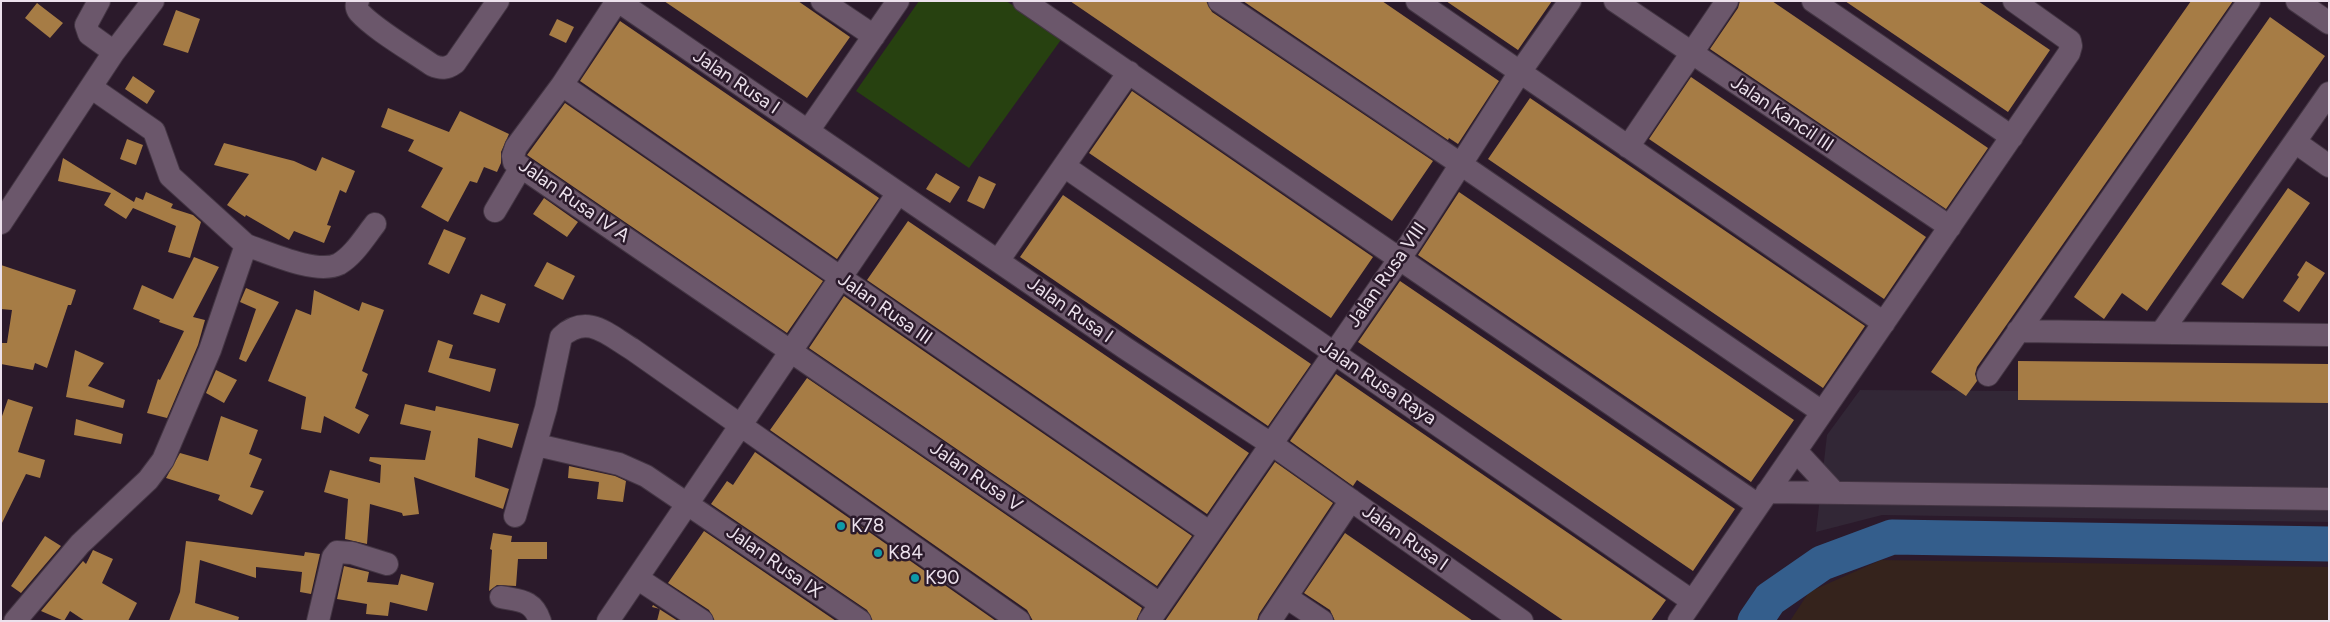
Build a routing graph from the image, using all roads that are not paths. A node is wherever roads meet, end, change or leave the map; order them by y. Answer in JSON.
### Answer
{"nodes":[{"id":1,"x":99,"y":1,"type":"edge"},
{"id":2,"x":153,"y":1,"type":"edge"},
{"id":3,"x":358,"y":1,"type":"edge"},
{"id":4,"x":498,"y":1,"type":"edge"},
{"id":5,"x":617,"y":1,"type":"edge"},
{"id":6,"x":822,"y":1,"type":"edge"},
{"id":7,"x":898,"y":1,"type":"edge"},
{"id":8,"x":1219,"y":1,"type":"edge"},
{"id":9,"x":1417,"y":1,"type":"edge"},
{"id":10,"x":1570,"y":1,"type":"edge"},
{"id":11,"x":1615,"y":1,"type":"edge"},
{"id":12,"x":1727,"y":1,"type":"edge"},
{"id":13,"x":1814,"y":1,"type":"edge"},
{"id":14,"x":2014,"y":1,"type":"edge"},
{"id":15,"x":2249,"y":1,"type":"edge"},
{"id":16,"x":2297,"y":1,"type":"edge"},
{"id":17,"x":1028,"y":2,"type":"edge"},
{"id":18,"x":2329,"y":23,"type":"edge"},
{"id":19,"x":874,"y":36,"type":"junction"},
{"id":20,"x":114,"y":52,"type":"junction"},
{"id":21,"x":1692,"y":54,"type":"junction"},
{"id":22,"x":1129,"y":72,"type":"junction"},
{"id":23,"x":1520,"y":72,"type":"junction"},
{"id":24,"x":562,"y":85,"type":"junction"},
{"id":25,"x":92,"y":88,"type":"junction"},
{"id":26,"x":2329,"y":93,"type":"edge"},
{"id":27,"x":808,"y":131,"type":"junction"},
{"id":28,"x":2012,"y":137,"type":"junction"},
{"id":29,"x":2295,"y":142,"type":"junction"},
{"id":30,"x":1628,"y":146,"type":"junction"},
{"id":31,"x":1462,"y":165,"type":"junction"},
{"id":32,"x":1064,"y":166,"type":"junction"},
{"id":33,"x":2329,"y":166,"type":"edge"},
{"id":34,"x":521,"y":167,"type":"junction"},
{"id":35,"x":898,"y":193,"type":"junction"},
{"id":36,"x":495,"y":211,"type":"dead end"},
{"id":37,"x":1,"y":223,"type":"edge"},
{"id":38,"x":375,"y":224,"type":"dead end"},
{"id":39,"x":1950,"y":227,"type":"junction"},
{"id":40,"x":246,"y":245,"type":"junction"},
{"id":41,"x":1398,"y":258,"type":"junction"},
{"id":42,"x":998,"y":261,"type":"junction"},
{"id":43,"x":840,"y":278,"type":"junction"},
{"id":44,"x":1884,"y":323,"type":"junction"},
{"id":45,"x":2018,"y":331,"type":"junction"},
{"id":46,"x":2161,"y":333,"type":"junction"},
{"id":47,"x":2329,"y":335,"type":"edge"},
{"id":48,"x":791,"y":350,"type":"junction"},
{"id":49,"x":1333,"y":352,"type":"junction"},
{"id":50,"x":1988,"y":375,"type":"dead end"},
{"id":51,"x":1822,"y":412,"type":"junction"},
{"id":52,"x":740,"y":426,"type":"junction"},
{"id":53,"x":1270,"y":444,"type":"junction"},
{"id":54,"x":537,"y":445,"type":"junction"},
{"id":55,"x":1796,"y":451,"type":"junction"},
{"id":56,"x":1834,"y":492,"type":"junction"},
{"id":57,"x":1763,"y":499,"type":"junction"},
{"id":58,"x":2329,"y":499,"type":"edge"},
{"id":59,"x":1351,"y":500,"type":"junction"},
{"id":60,"x":688,"y":503,"type":"junction"},
{"id":61,"x":515,"y":516,"type":"dead end"},
{"id":62,"x":1209,"y":532,"type":"junction"},
{"id":63,"x":387,"y":564,"type":"dead end"},
{"id":64,"x":637,"y":578,"type":"junction"},
{"id":65,"x":501,"y":597,"type":"dead end"},
{"id":66,"x":1286,"y":597,"type":"junction"},
{"id":67,"x":1692,"y":601,"type":"junction"},
{"id":68,"x":1154,"y":613,"type":"edge"},
{"id":69,"x":15,"y":621,"type":"edge"},
{"id":70,"x":318,"y":621,"type":"edge"},
{"id":71,"x":540,"y":621,"type":"edge"},
{"id":72,"x":608,"y":621,"type":"edge"},
{"id":73,"x":702,"y":621,"type":"edge"},
{"id":74,"x":860,"y":621,"type":"edge"},
{"id":75,"x":1019,"y":621,"type":"edge"},
{"id":76,"x":1270,"y":621,"type":"edge"},
{"id":77,"x":1322,"y":621,"type":"edge"},
{"id":78,"x":1522,"y":621,"type":"edge"},
{"id":79,"x":1679,"y":621,"type":"edge"}],
"edges":[{"from":1,"to":20,"type":"street"},
{"from":2,"to":20,"type":"street"},
{"from":3,"to":4,"type":"street"},
{"from":5,"to":24,"type":"street","name":"Jalan Rusa IV A"},
{"from":5,"to":27,"type":"street","name":"Jalan Rusa I"},
{"from":6,"to":19,"type":"street"},
{"from":7,"to":19,"type":"street"},
{"from":8,"to":31,"type":"street"},
{"from":9,"to":23,"type":"street"},
{"from":10,"to":23,"type":"street","name":"Jalan Rusa VIII"},
{"from":11,"to":21,"type":"street","name":"Jalan Kancil III"},
{"from":12,"to":21,"type":"street"},
{"from":13,"to":28,"type":"street"},
{"from":14,"to":28,"type":"street"},
{"from":15,"to":45,"type":"street"},
{"from":16,"to":18,"type":"street"},
{"from":17,"to":22,"type":"street"},
{"from":19,"to":27,"type":"street"},
{"from":20,"to":25,"type":"street"},
{"from":21,"to":30,"type":"street"},
{"from":21,"to":39,"type":"street","name":"Jalan Kancil III"},
{"from":22,"to":32,"type":"street"},
{"from":22,"to":41,"type":"street"},
{"from":23,"to":30,"type":"street"},
{"from":23,"to":31,"type":"street","name":"Jalan Rusa VIII"},
{"from":24,"to":34,"type":"street","name":"Jalan Rusa IV A"},
{"from":24,"to":43,"type":"street","name":"Jalan Rusa III"},
{"from":25,"to":37,"type":"street"},
{"from":25,"to":40,"type":"street"},
{"from":26,"to":29,"type":"street"},
{"from":27,"to":35,"type":"street","name":"Jalan Rusa I"},
{"from":28,"to":39,"type":"street"},
{"from":29,"to":33,"type":"street"},
{"from":29,"to":46,"type":"street"},
{"from":30,"to":44,"type":"street"},
{"from":31,"to":41,"type":"street","name":"Jalan Rusa VIII"},
{"from":31,"to":51,"type":"street"},
{"from":32,"to":42,"type":"street"},
{"from":32,"to":49,"type":"street","name":"Jalan Rusa Raya"},
{"from":34,"to":36,"type":"street"},
{"from":34,"to":48,"type":"street","name":"Jalan Rusa IV A"},
{"from":35,"to":42,"type":"street","name":"Jalan Rusa I"},
{"from":35,"to":43,"type":"street"},
{"from":38,"to":40,"type":"street"},
{"from":39,"to":44,"type":"street"},
{"from":40,"to":69,"type":"street"},
{"from":41,"to":49,"type":"street","name":"Jalan Rusa VIII"},
{"from":41,"to":57,"type":"street"},
{"from":42,"to":53,"type":"street","name":"Jalan Rusa I"},
{"from":43,"to":48,"type":"street"},
{"from":43,"to":62,"type":"street","name":"Jalan Rusa III"},
{"from":44,"to":51,"type":"street"},
{"from":45,"to":46,"type":"street"},
{"from":45,"to":50,"type":"street"},
{"from":46,"to":47,"type":"street"},
{"from":48,"to":52,"type":"street"},
{"from":48,"to":68,"type":"street","name":"Jalan Rusa V"},
{"from":49,"to":53,"type":"street","name":"Jalan Rusa VIII"},
{"from":49,"to":67,"type":"street","name":"Jalan Rusa Raya"},
{"from":51,"to":55,"type":"street"},
{"from":52,"to":54,"type":"street"},
{"from":52,"to":60,"type":"street"},
{"from":52,"to":75,"type":"street"},
{"from":53,"to":59,"type":"street","name":"Jalan Rusa I"},
{"from":53,"to":62,"type":"street","name":"Jalan Rusa VIII"},
{"from":54,"to":60,"type":"street","name":"Jalan Rusa IX"},
{"from":54,"to":61,"type":"street"},
{"from":55,"to":56,"type":"street"},
{"from":55,"to":57,"type":"street"},
{"from":56,"to":57,"type":"street"},
{"from":56,"to":58,"type":"street"},
{"from":57,"to":67,"type":"street"},
{"from":59,"to":66,"type":"street"},
{"from":59,"to":78,"type":"street","name":"Jalan Rusa I"},
{"from":60,"to":64,"type":"street"},
{"from":60,"to":74,"type":"street","name":"Jalan Rusa IX"},
{"from":62,"to":68,"type":"street","name":"Jalan Rusa VIII"},
{"from":63,"to":70,"type":"street"},
{"from":64,"to":72,"type":"street"},
{"from":64,"to":73,"type":"street"},
{"from":65,"to":71,"type":"street"},
{"from":66,"to":76,"type":"street"},
{"from":66,"to":77,"type":"street"},
{"from":67,"to":79,"type":"street"}]}
